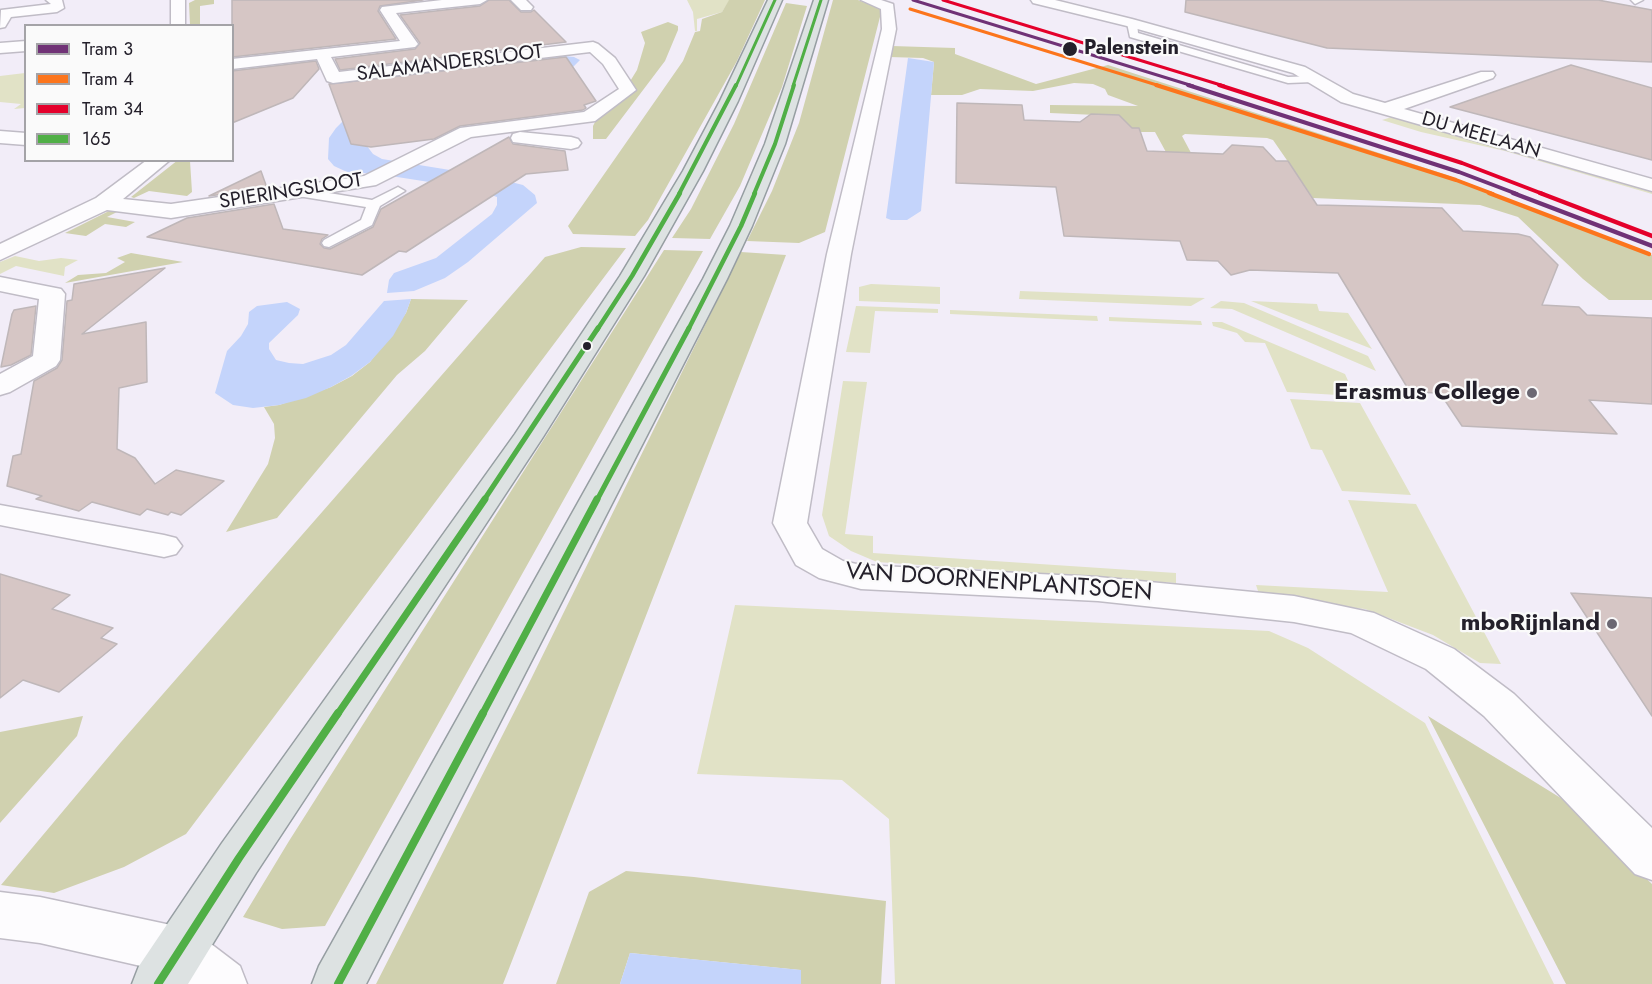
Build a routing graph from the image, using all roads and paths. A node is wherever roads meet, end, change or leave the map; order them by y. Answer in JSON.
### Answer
{"nodes":[{"id":1,"x":53,"y":0,"type":"edge"},
{"id":2,"x":178,"y":0,"type":"edge"},
{"id":3,"x":480,"y":0,"type":"edge"},
{"id":4,"x":775,"y":0,"type":"edge"},
{"id":5,"x":821,"y":0,"type":"edge"},
{"id":6,"x":868,"y":0,"type":"edge"},
{"id":7,"x":1038,"y":0,"type":"edge"},
{"id":8,"x":1058,"y":0,"type":"edge"},
{"id":9,"x":1132,"y":23,"type":"junction"},
{"id":10,"x":0,"y":24,"type":"edge"},
{"id":11,"x":178,"y":24,"type":"edge"},
{"id":12,"x":24,"y":46,"type":"edge"},
{"id":13,"x":593,"y":47,"type":"joint"},
{"id":14,"x":0,"y":48,"type":"edge"},
{"id":15,"x":322,"y":54,"type":"junction"},
{"id":16,"x":234,"y":64,"type":"edge"},
{"id":17,"x":1487,"y":75,"type":"dead end"},
{"id":18,"x":1386,"y":109,"type":"junction"},
{"id":19,"x":468,"y":132,"type":"junction"},
{"id":20,"x":0,"y":137,"type":"edge"},
{"id":21,"x":24,"y":139,"type":"edge"},
{"id":22,"x":571,"y":143,"type":"dead end"},
{"id":23,"x":157,"y":162,"type":"edge"},
{"id":24,"x":1652,"y":185,"type":"edge"},
{"id":25,"x":398,"y":191,"type":"dead end"},
{"id":26,"x":298,"y":192,"type":"junction"},
{"id":27,"x":104,"y":203,"type":"junction"},
{"id":28,"x":374,"y":204,"type":"junction"},
{"id":29,"x":329,"y":243,"type":"dead end"},
{"id":30,"x":0,"y":253,"type":"edge"},
{"id":31,"x":0,"y":284,"type":"edge"},
{"id":32,"x":0,"y":386,"type":"edge"},
{"id":33,"x":0,"y":515,"type":"edge"},
{"id":34,"x":164,"y":546,"type":"dead end"},
{"id":35,"x":1652,"y":859,"type":"edge"},
{"id":36,"x":20,"y":918,"type":"edge"},
{"id":37,"x":169,"y":967,"type":"edge"},
{"id":38,"x":221,"y":984,"type":"edge"},
{"id":39,"x":338,"y":984,"type":"edge"}],
"edges":[{"from":1,"to":10,"type":"street"},
{"from":2,"to":11,"type":"street"},
{"from":3,"to":15,"type":"street","name":"SALAMANDERSLOOT"},
{"from":4,"to":37,"type":"main road"},
{"from":5,"to":39,"type":"main road"},
{"from":6,"to":35,"type":"street","name":"VAN DOORNENPLANTSOEN"},
{"from":7,"to":9,"type":"street","name":"DU MEELAAN"},
{"from":8,"to":9,"type":"street","name":"DU MEELAAN"},
{"from":9,"to":18,"type":"street","name":"DU MEELAAN"},
{"from":12,"to":14,"type":"street"},
{"from":13,"to":15,"type":"street","name":"SALAMANDERSLOOT"},
{"from":13,"to":19,"type":"street","name":"SPIERINGSLOOT"},
{"from":15,"to":16,"type":"street","name":"SALAMANDERSLOOT"},
{"from":17,"to":18,"type":"street"},
{"from":18,"to":24,"type":"street","name":"DU MEELAAN"},
{"from":19,"to":22,"type":"street"},
{"from":19,"to":26,"type":"street","name":"SPIERINGSLOOT"},
{"from":20,"to":21,"type":"street"},
{"from":23,"to":27,"type":"street"},
{"from":25,"to":28,"type":"lane"},
{"from":26,"to":27,"type":"street","name":"SPIERINGSLOOT"},
{"from":26,"to":28,"type":"lane"},
{"from":27,"to":30,"type":"street"},
{"from":28,"to":29,"type":"lane"},
{"from":31,"to":32,"type":"street"},
{"from":33,"to":34,"type":"street"},
{"from":36,"to":37,"type":"street"},
{"from":37,"to":38,"type":"street"}]}
